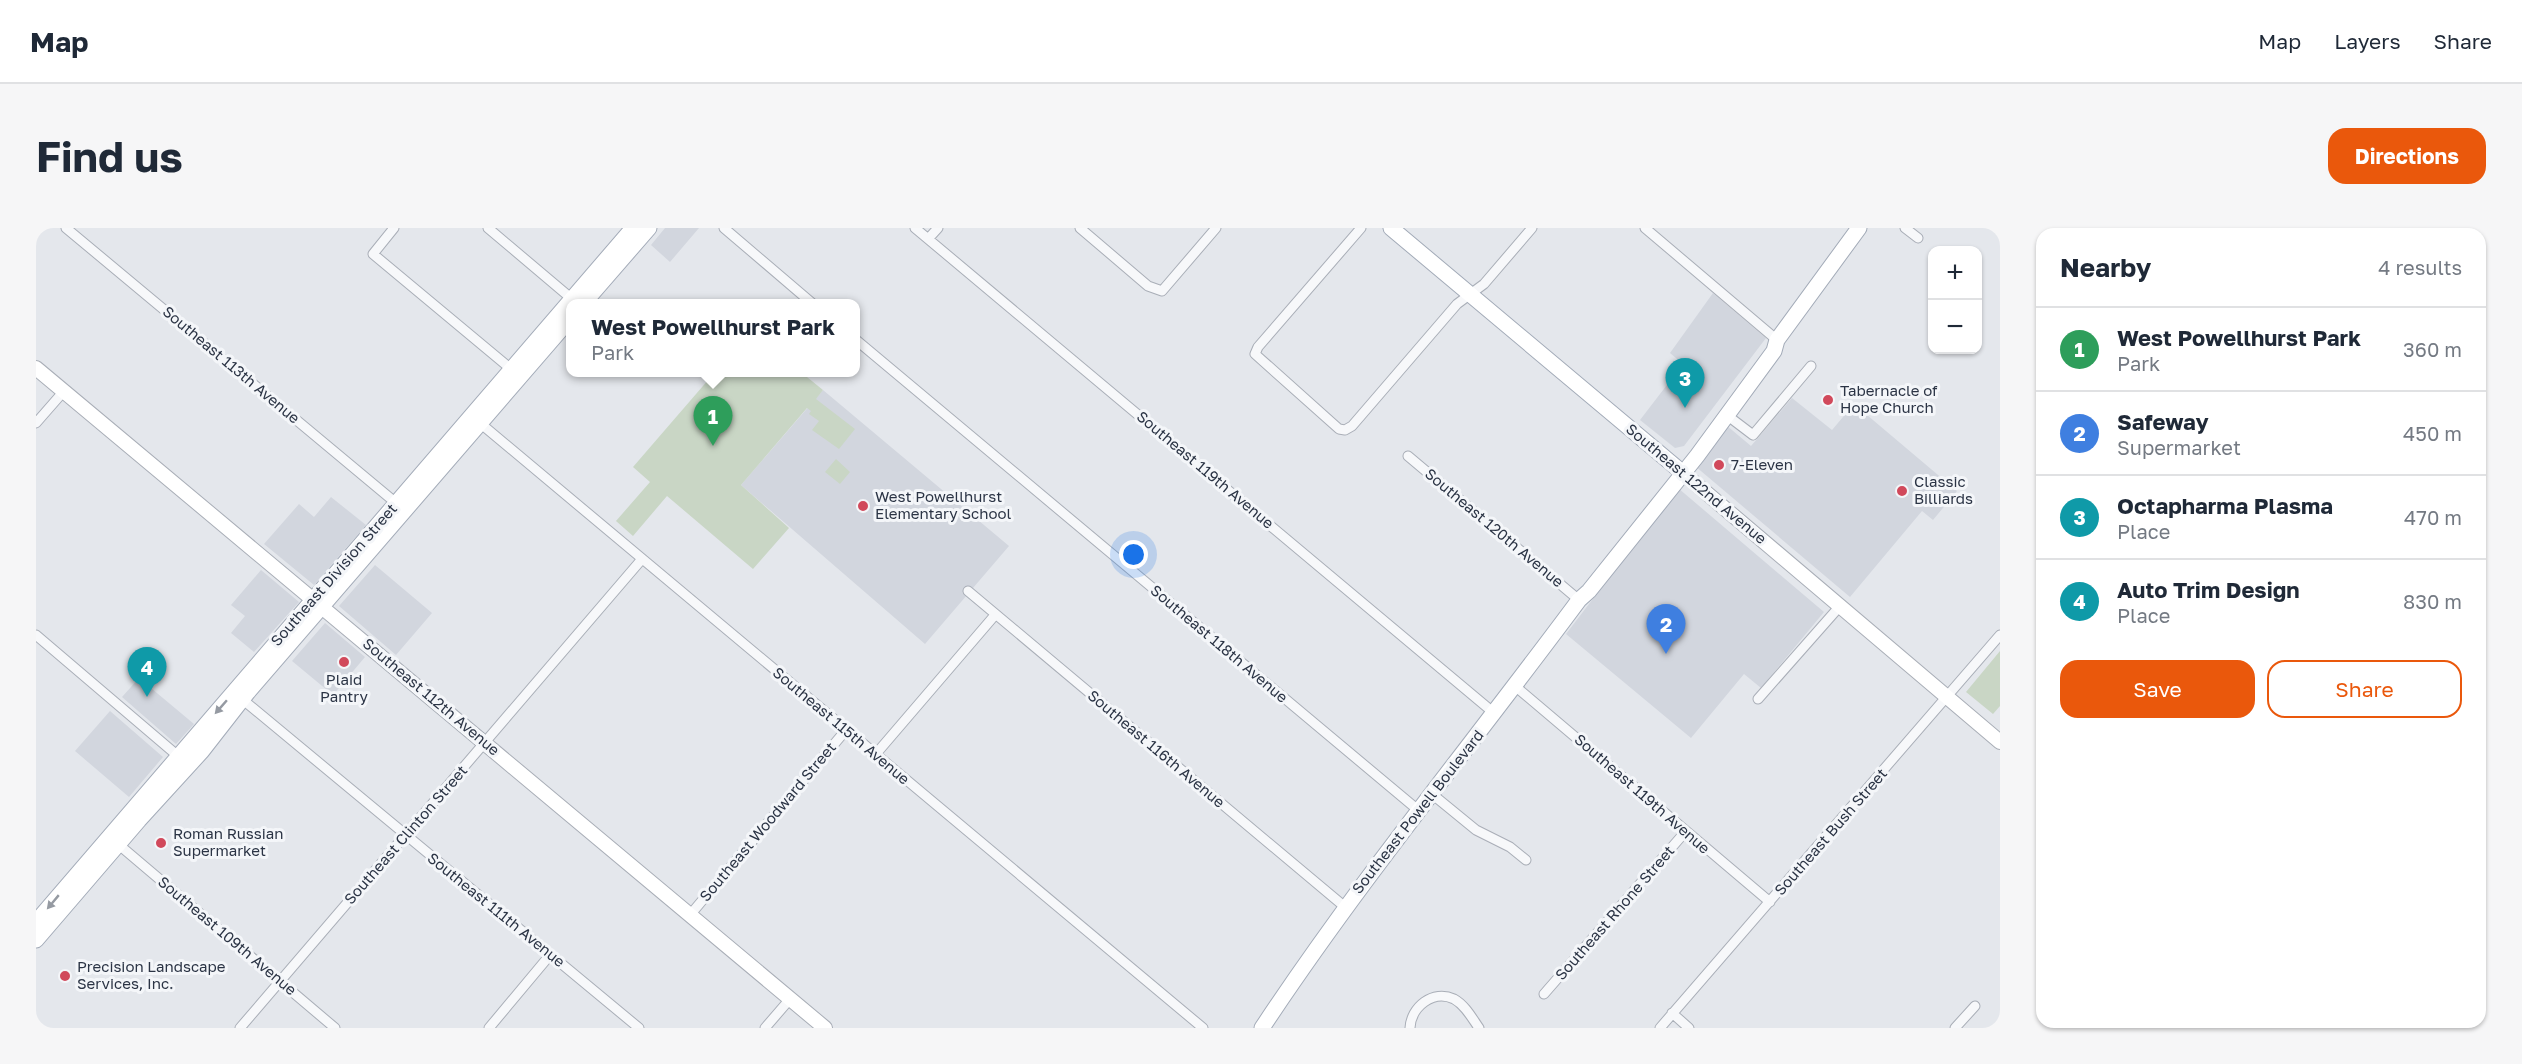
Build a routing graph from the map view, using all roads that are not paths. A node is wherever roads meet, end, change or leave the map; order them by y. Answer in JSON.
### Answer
{"nodes":[{"id":1,"x":66,"y":228,"type":"edge"},
{"id":2,"x":394,"y":228,"type":"edge"},
{"id":3,"x":488,"y":228,"type":"edge"},
{"id":4,"x":724,"y":228,"type":"edge"},
{"id":5,"x":915,"y":228,"type":"edge"},
{"id":6,"x":938,"y":228,"type":"edge"},
{"id":7,"x":1080,"y":228,"type":"edge"},
{"id":8,"x":1216,"y":228,"type":"edge"},
{"id":9,"x":1361,"y":228,"type":"edge"},
{"id":10,"x":1390,"y":228,"type":"edge"},
{"id":11,"x":1532,"y":228,"type":"edge"},
{"id":12,"x":1646,"y":228,"type":"edge"},
{"id":13,"x":1859,"y":228,"type":"edge"},
{"id":14,"x":1905,"y":228,"type":"edge"},
{"id":15,"x":638,"y":230,"type":"edge"},
{"id":16,"x":1918,"y":238,"type":"dead end"},
{"id":17,"x":928,"y":239,"type":"junction"},
{"id":18,"x":1470,"y":294,"type":"junction"},
{"id":19,"x":576,"y":299,"type":"edge"},
{"id":20,"x":580,"y":299,"type":"edge"},
{"id":21,"x":808,"y":299,"type":"edge"},
{"id":22,"x":566,"y":313,"type":"edge"},
{"id":23,"x":566,"y":323,"type":"edge"},
{"id":24,"x":1777,"y":340,"type":"junction"},
{"id":25,"x":860,"y":343,"type":"edge"},
{"id":26,"x":1811,"y":366,"type":"dead end"},
{"id":27,"x":36,"y":368,"type":"edge"},
{"id":28,"x":512,"y":369,"type":"junction"},
{"id":29,"x":64,"y":391,"type":"junction"},
{"id":30,"x":1728,"y":416,"type":"junction"},
{"id":31,"x":36,"y":423,"type":"edge"},
{"id":32,"x":480,"y":423,"type":"junction"},
{"id":33,"x":1408,"y":456,"type":"dead end"},
{"id":34,"x":1680,"y":470,"type":"junction"},
{"id":35,"x":396,"y":503,"type":"junction"},
{"id":36,"x":642,"y":559,"type":"junction"},
{"id":37,"x":968,"y":591,"type":"dead end"},
{"id":38,"x":1579,"y":600,"type":"junction"},
{"id":39,"x":318,"y":602,"type":"junction"},
{"id":40,"x":1840,"y":606,"type":"junction"},
{"id":41,"x":995,"y":615,"type":"junction"},
{"id":42,"x":2000,"y":634,"type":"edge"},
{"id":43,"x":36,"y":635,"type":"edge"},
{"id":44,"x":1515,"y":686,"type":"junction"},
{"id":45,"x":1947,"y":697,"type":"junction"},
{"id":46,"x":242,"y":699,"type":"junction"},
{"id":47,"x":1758,"y":699,"type":"dead end"},
{"id":48,"x":1494,"y":713,"type":"junction"},
{"id":49,"x":846,"y":730,"type":"junction"},
{"id":50,"x":2000,"y":742,"type":"edge"},
{"id":51,"x":485,"y":743,"type":"junction"},
{"id":52,"x":875,"y":754,"type":"junction"},
{"id":53,"x":178,"y":756,"type":"junction"},
{"id":54,"x":1432,"y":794,"type":"junction"},
{"id":55,"x":154,"y":804,"type":"junction"},
{"id":56,"x":1418,"y":810,"type":"junction"},
{"id":57,"x":118,"y":826,"type":"junction"},
{"id":58,"x":1686,"y":831,"type":"junction"},
{"id":59,"x":404,"y":836,"type":"junction"},
{"id":60,"x":118,"y":844,"type":"junction"},
{"id":61,"x":1526,"y":860,"type":"dead end"},
{"id":62,"x":1770,"y":902,"type":"junction"},
{"id":63,"x":1345,"y":907,"type":"junction"},
{"id":64,"x":690,"y":915,"type":"junction"},
{"id":65,"x":36,"y":922,"type":"edge"},
{"id":66,"x":36,"y":940,"type":"edge"},
{"id":67,"x":550,"y":955,"type":"junction"},
{"id":68,"x":280,"y":981,"type":"junction"},
{"id":69,"x":1544,"y":994,"type":"dead end"},
{"id":70,"x":790,"y":999,"type":"junction"},
{"id":71,"x":1975,"y":1006,"type":"dead end"},
{"id":72,"x":1672,"y":1013,"type":"junction"},
{"id":73,"x":240,"y":1028,"type":"edge"},
{"id":74,"x":335,"y":1028,"type":"edge"},
{"id":75,"x":489,"y":1028,"type":"edge"},
{"id":76,"x":639,"y":1028,"type":"edge"},
{"id":77,"x":765,"y":1028,"type":"edge"},
{"id":78,"x":825,"y":1028,"type":"edge"},
{"id":79,"x":1203,"y":1028,"type":"edge"},
{"id":80,"x":1262,"y":1028,"type":"edge"},
{"id":81,"x":1410,"y":1028,"type":"edge"},
{"id":82,"x":1479,"y":1028,"type":"edge"},
{"id":83,"x":1660,"y":1028,"type":"edge"},
{"id":84,"x":1689,"y":1028,"type":"edge"},
{"id":85,"x":1955,"y":1028,"type":"edge"}],
"edges":[{"from":1,"to":35,"type":"street","name":"Southeast 113th Avenue"},
{"from":2,"to":28,"type":"street"},
{"from":3,"to":19,"type":"street"},
{"from":4,"to":21,"type":"street"},
{"from":5,"to":17,"type":"street","name":"Southeast 119th Avenue"},
{"from":6,"to":17,"type":"street"},
{"from":7,"to":8,"type":"street"},
{"from":9,"to":18,"type":"street"},
{"from":10,"to":18,"type":"main road","name":"Southeast 122nd Avenue"},
{"from":11,"to":18,"type":"street"},
{"from":12,"to":24,"type":"street"},
{"from":13,"to":24,"type":"main road","name":"Southeast Powell Boulevard"},
{"from":14,"to":16,"type":"street"},
{"from":15,"to":20,"type":"main road","name":"Southeast Division Street"},
{"from":17,"to":48,"type":"street","name":"Southeast 119th Avenue"},
{"from":18,"to":34,"type":"main road","name":"Southeast 122nd Avenue"},
{"from":22,"to":28,"type":"main road","name":"Southeast Division Street"},
{"from":23,"to":32,"type":"main road","name":"Southeast Division Street"},
{"from":24,"to":30,"type":"main road","name":"Southeast Powell Boulevard"},
{"from":24,"to":34,"type":"main road","name":"Southeast Powell Boulevard"},
{"from":25,"to":56,"type":"street","name":"Southeast 118th Avenue"},
{"from":26,"to":30,"type":"street"},
{"from":27,"to":29,"type":"main road","name":"Southeast 112th Avenue"},
{"from":28,"to":35,"type":"main road","name":"Southeast Division Street"},
{"from":29,"to":31,"type":"street"},
{"from":29,"to":39,"type":"main road","name":"Southeast 112th Avenue"},
{"from":30,"to":34,"type":"main road","name":"Southeast Powell Boulevard"},
{"from":32,"to":36,"type":"street","name":"Southeast 115th Avenue"},
{"from":32,"to":39,"type":"main road","name":"Southeast Division Street"},
{"from":33,"to":38,"type":"street","name":"Southeast 120th Avenue"},
{"from":34,"to":38,"type":"main road","name":"Southeast Powell Boulevard"},
{"from":34,"to":40,"type":"main road","name":"Southeast 122nd Avenue"},
{"from":35,"to":39,"type":"main road","name":"Southeast Division Street"},
{"from":36,"to":49,"type":"street","name":"Southeast 115th Avenue"},
{"from":36,"to":51,"type":"street","name":"Southeast Clinton Street"},
{"from":37,"to":41,"type":"street","name":"Southeast 116th Avenue"},
{"from":38,"to":44,"type":"main road","name":"Southeast Powell Boulevard"},
{"from":39,"to":46,"type":"main road","name":"Southeast Division Street"},
{"from":39,"to":51,"type":"main road","name":"Southeast 112th Avenue"},
{"from":39,"to":53,"type":"main road","name":"Southeast Division Street","one_way":true},
{"from":40,"to":45,"type":"main road","name":"Southeast 122nd Avenue"},
{"from":40,"to":47,"type":"street"},
{"from":41,"to":52,"type":"street"},
{"from":41,"to":63,"type":"street","name":"Southeast 116th Avenue"},
{"from":42,"to":45,"type":"street","name":"Southeast Bush Street"},
{"from":43,"to":53,"type":"street"},
{"from":44,"to":48,"type":"main road","name":"Southeast Powell Boulevard"},
{"from":44,"to":58,"type":"street","name":"Southeast 119th Avenue"},
{"from":45,"to":50,"type":"main road","name":"Southeast 122nd Avenue"},
{"from":45,"to":62,"type":"street","name":"Southeast Bush Street"},
{"from":46,"to":55,"type":"main road","name":"Southeast Division Street"},
{"from":46,"to":59,"type":"street","name":"Southeast 111th Avenue"},
{"from":48,"to":54,"type":"main road","name":"Southeast Powell Boulevard"},
{"from":49,"to":52,"type":"street","name":"Southeast 115th Avenue"},
{"from":49,"to":64,"type":"street","name":"Southeast Woodward Street"},
{"from":51,"to":59,"type":"street","name":"Southeast Clinton Street"},
{"from":51,"to":64,"type":"main road","name":"Southeast 112th Avenue"},
{"from":52,"to":79,"type":"street","name":"Southeast 115th Avenue"},
{"from":53,"to":55,"type":"main road"},
{"from":53,"to":57,"type":"main road","name":"Southeast Division Street"},
{"from":54,"to":56,"type":"main road","name":"Southeast Powell Boulevard"},
{"from":54,"to":61,"type":"street"},
{"from":55,"to":60,"type":"main road","name":"Southeast Division Street"},
{"from":56,"to":63,"type":"main road","name":"Southeast Powell Boulevard"},
{"from":57,"to":60,"type":"main road"},
{"from":57,"to":65,"type":"main road","name":"Southeast Division Street","one_way":true},
{"from":58,"to":62,"type":"street","name":"Southeast 119th Avenue"},
{"from":58,"to":69,"type":"street","name":"Southeast Rhone Street"},
{"from":59,"to":67,"type":"street","name":"Southeast 111th Avenue"},
{"from":59,"to":68,"type":"street","name":"Southeast Clinton Street"},
{"from":60,"to":66,"type":"main road","name":"Southeast Division Street"},
{"from":60,"to":68,"type":"street","name":"Southeast 109th Avenue"},
{"from":62,"to":72,"type":"street","name":"Southeast Bush Street"},
{"from":63,"to":80,"type":"main road","name":"Southeast Powell Boulevard"},
{"from":64,"to":70,"type":"main road","name":"Southeast 112th Avenue"},
{"from":67,"to":75,"type":"street"},
{"from":67,"to":76,"type":"street","name":"Southeast 111th Avenue"},
{"from":68,"to":73,"type":"street","name":"Southeast Clinton Street"},
{"from":68,"to":74,"type":"street","name":"Southeast 109th Avenue"},
{"from":70,"to":77,"type":"street"},
{"from":70,"to":78,"type":"main road","name":"Southeast 112th Avenue"},
{"from":71,"to":85,"type":"street"},
{"from":72,"to":83,"type":"street","name":"Southeast Bush Street"},
{"from":72,"to":84,"type":"street"},
{"from":81,"to":82,"type":"street"}]}
